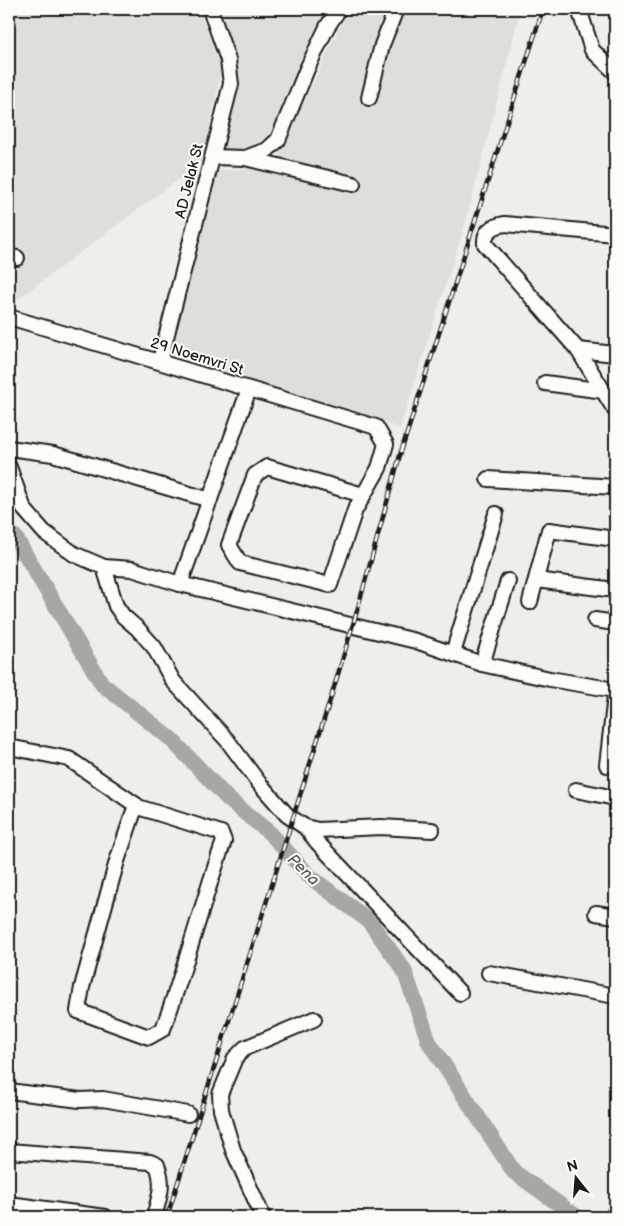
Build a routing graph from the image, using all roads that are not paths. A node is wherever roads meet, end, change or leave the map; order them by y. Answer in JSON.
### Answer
{"nodes":[{"id":1,"x":210,"y":9,"type":"edge"},
{"id":2,"x":340,"y":9,"type":"edge"},
{"id":3,"x":396,"y":9,"type":"edge"},
{"id":4,"x":579,"y":9,"type":"edge"},
{"id":5,"x":615,"y":72,"type":"edge"},
{"id":6,"x":369,"y":98,"type":"dead end"},
{"id":7,"x":213,"y":157,"type":"junction"},
{"id":8,"x":245,"y":158,"type":"junction"},
{"id":9,"x":353,"y":184,"type":"dead end"},
{"id":10,"x":615,"y":234,"type":"edge"},
{"id":11,"x":9,"y":317,"type":"edge"},
{"id":12,"x":578,"y":350,"type":"junction"},
{"id":13,"x":615,"y":354,"type":"edge"},
{"id":14,"x":160,"y":361,"type":"junction"},
{"id":15,"x":545,"y":384,"type":"dead end"},
{"id":16,"x":249,"y":389,"type":"junction"},
{"id":17,"x":604,"y":391,"type":"junction"},
{"id":18,"x":615,"y":410,"type":"edge"},
{"id":19,"x":9,"y":448,"type":"edge"},
{"id":20,"x":9,"y":467,"type":"edge"},
{"id":21,"x":488,"y":479,"type":"dead end"},
{"id":22,"x":615,"y":487,"type":"edge"},
{"id":23,"x":363,"y":495,"type":"junction"},
{"id":24,"x":210,"y":500,"type":"junction"},
{"id":25,"x":496,"y":514,"type":"dead end"},
{"id":26,"x":615,"y":539,"type":"edge"},
{"id":27,"x":104,"y":567,"type":"junction"},
{"id":28,"x":508,"y":580,"type":"dead end"},
{"id":29,"x":536,"y":580,"type":"junction"},
{"id":30,"x":180,"y":584,"type":"junction"},
{"id":31,"x":615,"y":590,"type":"edge"},
{"id":32,"x":530,"y":602,"type":"dead end"},
{"id":33,"x":595,"y":620,"type":"dead end"},
{"id":34,"x":615,"y":623,"type":"edge"},
{"id":35,"x":453,"y":653,"type":"junction"},
{"id":36,"x":482,"y":664,"type":"junction"},
{"id":37,"x":615,"y":690,"type":"edge"},
{"id":38,"x":615,"y":696,"type":"edge"},
{"id":39,"x":9,"y":747,"type":"edge"},
{"id":40,"x":607,"y":765,"type":"dead end"},
{"id":41,"x":576,"y":790,"type":"dead end"},
{"id":42,"x":615,"y":798,"type":"edge"},
{"id":43,"x":136,"y":805,"type":"junction"},
{"id":44,"x":305,"y":827,"type":"junction"},
{"id":45,"x":432,"y":830,"type":"dead end"},
{"id":46,"x":596,"y":913,"type":"dead end"},
{"id":47,"x":615,"y":916,"type":"edge"},
{"id":48,"x":489,"y":973,"type":"dead end"},
{"id":49,"x":460,"y":993,"type":"dead end"},
{"id":50,"x":615,"y":996,"type":"edge"},
{"id":51,"x":314,"y":1019,"type":"dead end"},
{"id":52,"x":9,"y":1091,"type":"edge"},
{"id":53,"x":188,"y":1114,"type":"dead end"},
{"id":54,"x":9,"y":1151,"type":"edge"},
{"id":55,"x":9,"y":1204,"type":"edge"},
{"id":56,"x":615,"y":1212,"type":"edge"},
{"id":57,"x":105,"y":1217,"type":"edge"},
{"id":58,"x":154,"y":1217,"type":"edge"},
{"id":59,"x":263,"y":1217,"type":"edge"},
{"id":60,"x":613,"y":1217,"type":"edge"}],
"edges":[{"from":1,"to":7,"type":"street","name":"AD Jelak St"},
{"from":2,"to":8,"type":"street"},
{"from":3,"to":6,"type":"street"},
{"from":4,"to":5,"type":"street"},
{"from":7,"to":8,"type":"street"},
{"from":7,"to":14,"type":"street","name":"AD Jelak St"},
{"from":8,"to":9,"type":"street"},
{"from":10,"to":12,"type":"street"},
{"from":11,"to":14,"type":"street","name":"29 Noemvri St"},
{"from":12,"to":13,"type":"street"},
{"from":12,"to":17,"type":"street"},
{"from":14,"to":16,"type":"street","name":"29 Noemvri St"},
{"from":15,"to":17,"type":"street"},
{"from":16,"to":23,"type":"street","name":"29 Noemvri St"},
{"from":16,"to":24,"type":"street"},
{"from":17,"to":18,"type":"street"},
{"from":19,"to":24,"type":"street"},
{"from":20,"to":27,"type":"street"},
{"from":21,"to":22,"type":"street"},
{"from":23,"to":23,"type":"street"},
{"from":24,"to":30,"type":"street"},
{"from":25,"to":35,"type":"street"},
{"from":26,"to":29,"type":"street"},
{"from":27,"to":30,"type":"street"},
{"from":27,"to":44,"type":"street"},
{"from":28,"to":36,"type":"street"},
{"from":29,"to":31,"type":"street"},
{"from":29,"to":32,"type":"street"},
{"from":30,"to":35,"type":"street"},
{"from":33,"to":34,"type":"street"},
{"from":35,"to":36,"type":"street"},
{"from":36,"to":37,"type":"street"},
{"from":38,"to":40,"type":"street"},
{"from":39,"to":43,"type":"street"},
{"from":41,"to":42,"type":"street"},
{"from":43,"to":43,"type":"street"},
{"from":44,"to":45,"type":"street"},
{"from":44,"to":49,"type":"street"},
{"from":46,"to":47,"type":"street"},
{"from":48,"to":50,"type":"street"},
{"from":51,"to":59,"type":"street"},
{"from":52,"to":53,"type":"street"},
{"from":54,"to":58,"type":"street"},
{"from":55,"to":57,"type":"street"},
{"from":56,"to":60,"type":"street"}]}
